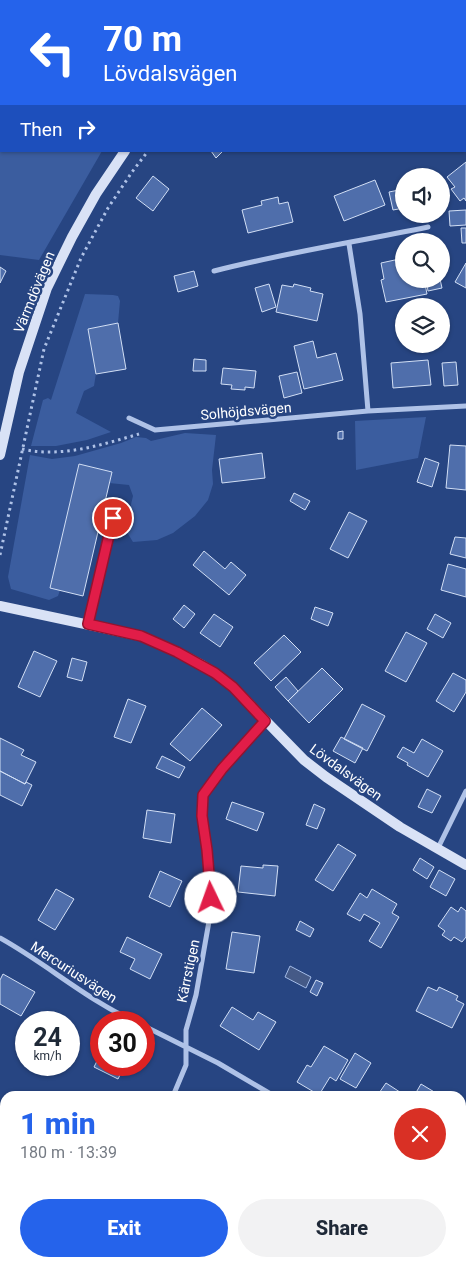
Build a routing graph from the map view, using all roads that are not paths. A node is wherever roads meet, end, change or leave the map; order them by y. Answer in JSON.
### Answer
{"nodes":[{"id":1,"x":123,"y":152,"type":"edge"},
{"id":2,"x":428,"y":227,"type":"dead end"},
{"id":3,"x":349,"y":244,"type":"junction"},
{"id":4,"x":214,"y":271,"type":"dead end"},
{"id":5,"x":466,"y":406,"type":"edge"},
{"id":6,"x":368,"y":411,"type":"junction"},
{"id":7,"x":129,"y":418,"type":"dead end"},
{"id":8,"x":0,"y":455,"type":"edge"},
{"id":9,"x":113,"y":518,"type":"dead end"},
{"id":10,"x":0,"y":606,"type":"edge"},
{"id":11,"x":88,"y":624,"type":"junction"},
{"id":12,"x":265,"y":721,"type":"junction"},
{"id":13,"x":466,"y":791,"type":"edge"},
{"id":14,"x":438,"y":848,"type":"junction"},
{"id":15,"x":466,"y":864,"type":"edge"},
{"id":16,"x":0,"y":938,"type":"edge"},
{"id":17,"x":112,"y":1011,"type":"edge"},
{"id":18,"x":155,"y":1031,"type":"edge"},
{"id":19,"x":185,"y":1046,"type":"junction"},
{"id":20,"x":175,"y":1091,"type":"edge"},
{"id":21,"x":265,"y":1091,"type":"edge"}],
"edges":[{"from":1,"to":8,"type":"street","name":"Värmdövägen"},
{"from":2,"to":3,"type":"street"},
{"from":3,"to":4,"type":"street"},
{"from":3,"to":6,"type":"street"},
{"from":5,"to":6,"type":"street","name":"Solhöjdsvägen"},
{"from":6,"to":7,"type":"street","name":"Solhöjdsvägen"},
{"from":9,"to":11,"type":"lane"},
{"from":10,"to":11,"type":"street","name":"Lövdalsvägen"},
{"from":11,"to":12,"type":"street","name":"Lövdalsvägen"},
{"from":12,"to":14,"type":"street","name":"Lövdalsvägen"},
{"from":12,"to":19,"type":"street","name":"Kärrstigen"},
{"from":13,"to":14,"type":"street"},
{"from":14,"to":15,"type":"street","name":"Lövdalsvägen"},
{"from":16,"to":17,"type":"street","name":"Mercuriusvägen"},
{"from":18,"to":19,"type":"street"},
{"from":19,"to":20,"type":"street","name":"Kärrstigen"},
{"from":19,"to":21,"type":"street"}]}
